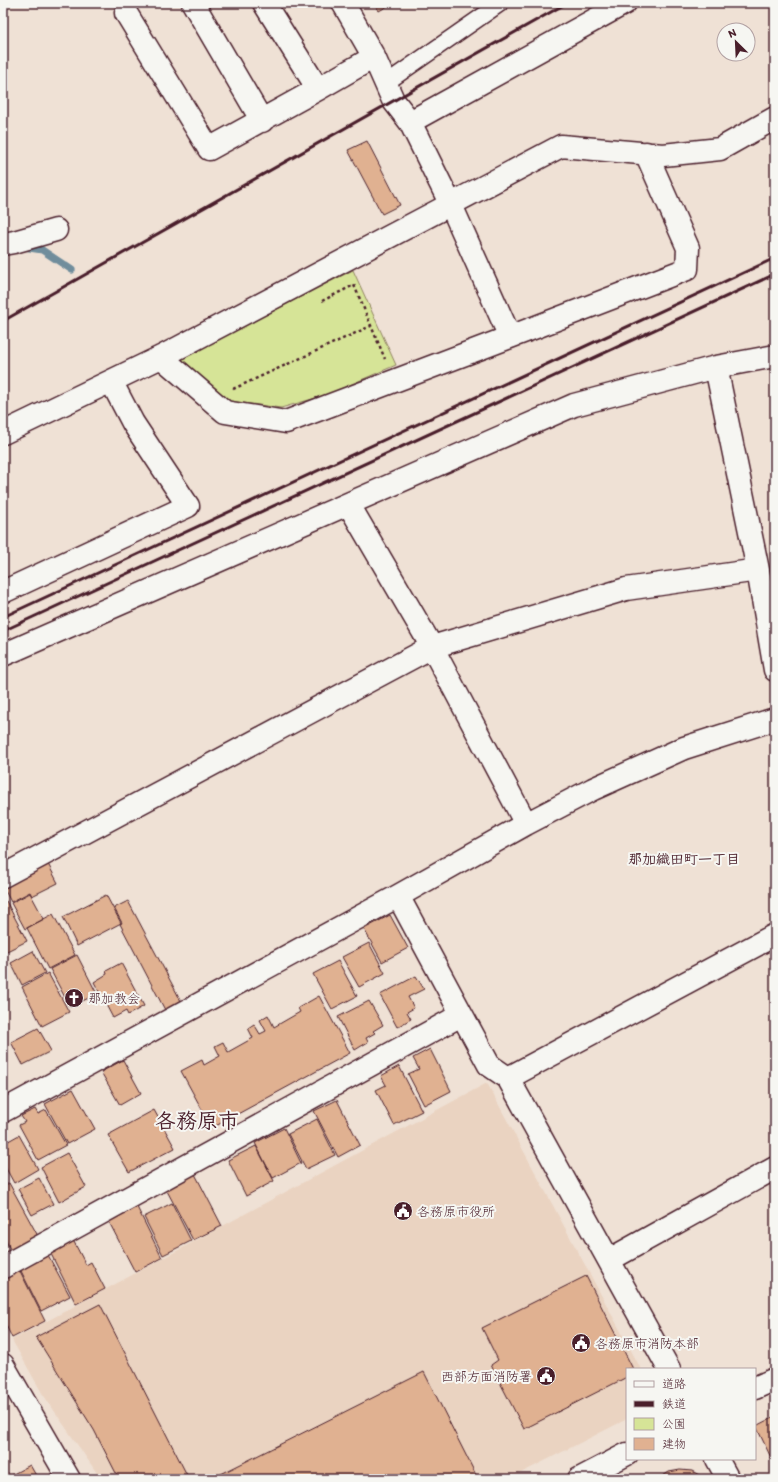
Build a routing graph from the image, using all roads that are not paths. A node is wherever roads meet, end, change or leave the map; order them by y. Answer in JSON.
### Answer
{"nodes":[{"id":1,"x":192,"y":3,"type":"edge"},
{"id":2,"x":264,"y":3,"type":"edge"},
{"id":3,"x":343,"y":3,"type":"edge"},
{"id":4,"x":501,"y":3,"type":"edge"},
{"id":5,"x":625,"y":3,"type":"edge"},
{"id":6,"x":126,"y":13,"type":"dead end"},
{"id":7,"x":374,"y":57,"type":"junction"},
{"id":8,"x":386,"y":83,"type":"junction"},
{"id":9,"x":318,"y":90,"type":"junction"},
{"id":10,"x":775,"y":118,"type":"edge"},
{"id":11,"x":262,"y":121,"type":"junction"},
{"id":12,"x":410,"y":122,"type":"junction"},
{"id":13,"x":646,"y":153,"type":"junction"},
{"id":14,"x":451,"y":205,"type":"junction"},
{"id":15,"x":56,"y":230,"type":"dead end"},
{"id":16,"x":3,"y":244,"type":"edge"},
{"id":17,"x":510,"y":336,"type":"junction"},
{"id":18,"x":775,"y":356,"type":"edge"},
{"id":19,"x":161,"y":357,"type":"junction"},
{"id":20,"x":716,"y":367,"type":"junction"},
{"id":21,"x":111,"y":381,"type":"junction"},
{"id":22,"x":3,"y":433,"type":"edge"},
{"id":23,"x":349,"y":505,"type":"junction"},
{"id":24,"x":758,"y":570,"type":"junction"},
{"id":25,"x":3,"y":592,"type":"edge"},
{"id":26,"x":432,"y":647,"type":"junction"},
{"id":27,"x":3,"y":655,"type":"edge"},
{"id":28,"x":775,"y":670,"type":"edge"},
{"id":29,"x":775,"y":719,"type":"edge"},
{"id":30,"x":526,"y":824,"type":"junction"},
{"id":31,"x":3,"y":876,"type":"edge"},
{"id":32,"x":398,"y":896,"type":"junction"},
{"id":33,"x":775,"y":935,"type":"edge"},
{"id":34,"x":461,"y":1015,"type":"junction"},
{"id":35,"x":508,"y":1078,"type":"junction"},
{"id":36,"x":3,"y":1111,"type":"edge"},
{"id":37,"x":775,"y":1168,"type":"edge"},
{"id":38,"x":609,"y":1260,"type":"junction"},
{"id":39,"x":3,"y":1267,"type":"edge"},
{"id":40,"x":3,"y":1365,"type":"edge"},
{"id":41,"x":668,"y":1368,"type":"edge"},
{"id":42,"x":775,"y":1379,"type":"edge"},
{"id":43,"x":756,"y":1388,"type":"edge"},
{"id":44,"x":626,"y":1455,"type":"edge"},
{"id":45,"x":718,"y":1460,"type":"edge"},
{"id":46,"x":69,"y":1479,"type":"edge"},
{"id":47,"x":579,"y":1479,"type":"edge"},
{"id":48,"x":728,"y":1479,"type":"edge"}],
"edges":[{"from":1,"to":11,"type":"street"},
{"from":2,"to":9,"type":"street"},
{"from":3,"to":7,"type":"street"},
{"from":4,"to":8,"type":"lane"},
{"from":5,"to":12,"type":"street"},
{"from":6,"to":11,"type":"street"},
{"from":7,"to":8,"type":"street"},
{"from":7,"to":9,"type":"street"},
{"from":8,"to":12,"type":"street"},
{"from":9,"to":11,"type":"street"},
{"from":10,"to":13,"type":"street"},
{"from":12,"to":14,"type":"street"},
{"from":13,"to":14,"type":"street"},
{"from":13,"to":17,"type":"street"},
{"from":14,"to":17,"type":"street"},
{"from":14,"to":19,"type":"street"},
{"from":15,"to":16,"type":"street"},
{"from":17,"to":19,"type":"street"},
{"from":18,"to":20,"type":"street"},
{"from":19,"to":21,"type":"street"},
{"from":20,"to":23,"type":"street"},
{"from":20,"to":24,"type":"street"},
{"from":21,"to":22,"type":"street"},
{"from":21,"to":25,"type":"street"},
{"from":23,"to":26,"type":"street"},
{"from":23,"to":27,"type":"street"},
{"from":24,"to":26,"type":"street"},
{"from":24,"to":28,"type":"street"},
{"from":26,"to":30,"type":"street"},
{"from":26,"to":31,"type":"street"},
{"from":29,"to":30,"type":"street"},
{"from":30,"to":32,"type":"street"},
{"from":32,"to":34,"type":"street"},
{"from":32,"to":36,"type":"street"},
{"from":33,"to":35,"type":"street"},
{"from":34,"to":35,"type":"street"},
{"from":34,"to":39,"type":"street"},
{"from":35,"to":38,"type":"street"},
{"from":37,"to":38,"type":"street"},
{"from":38,"to":41,"type":"street"},
{"from":40,"to":46,"type":"street"},
{"from":42,"to":43,"type":"street"},
{"from":44,"to":47,"type":"street"},
{"from":45,"to":48,"type":"street"}]}
